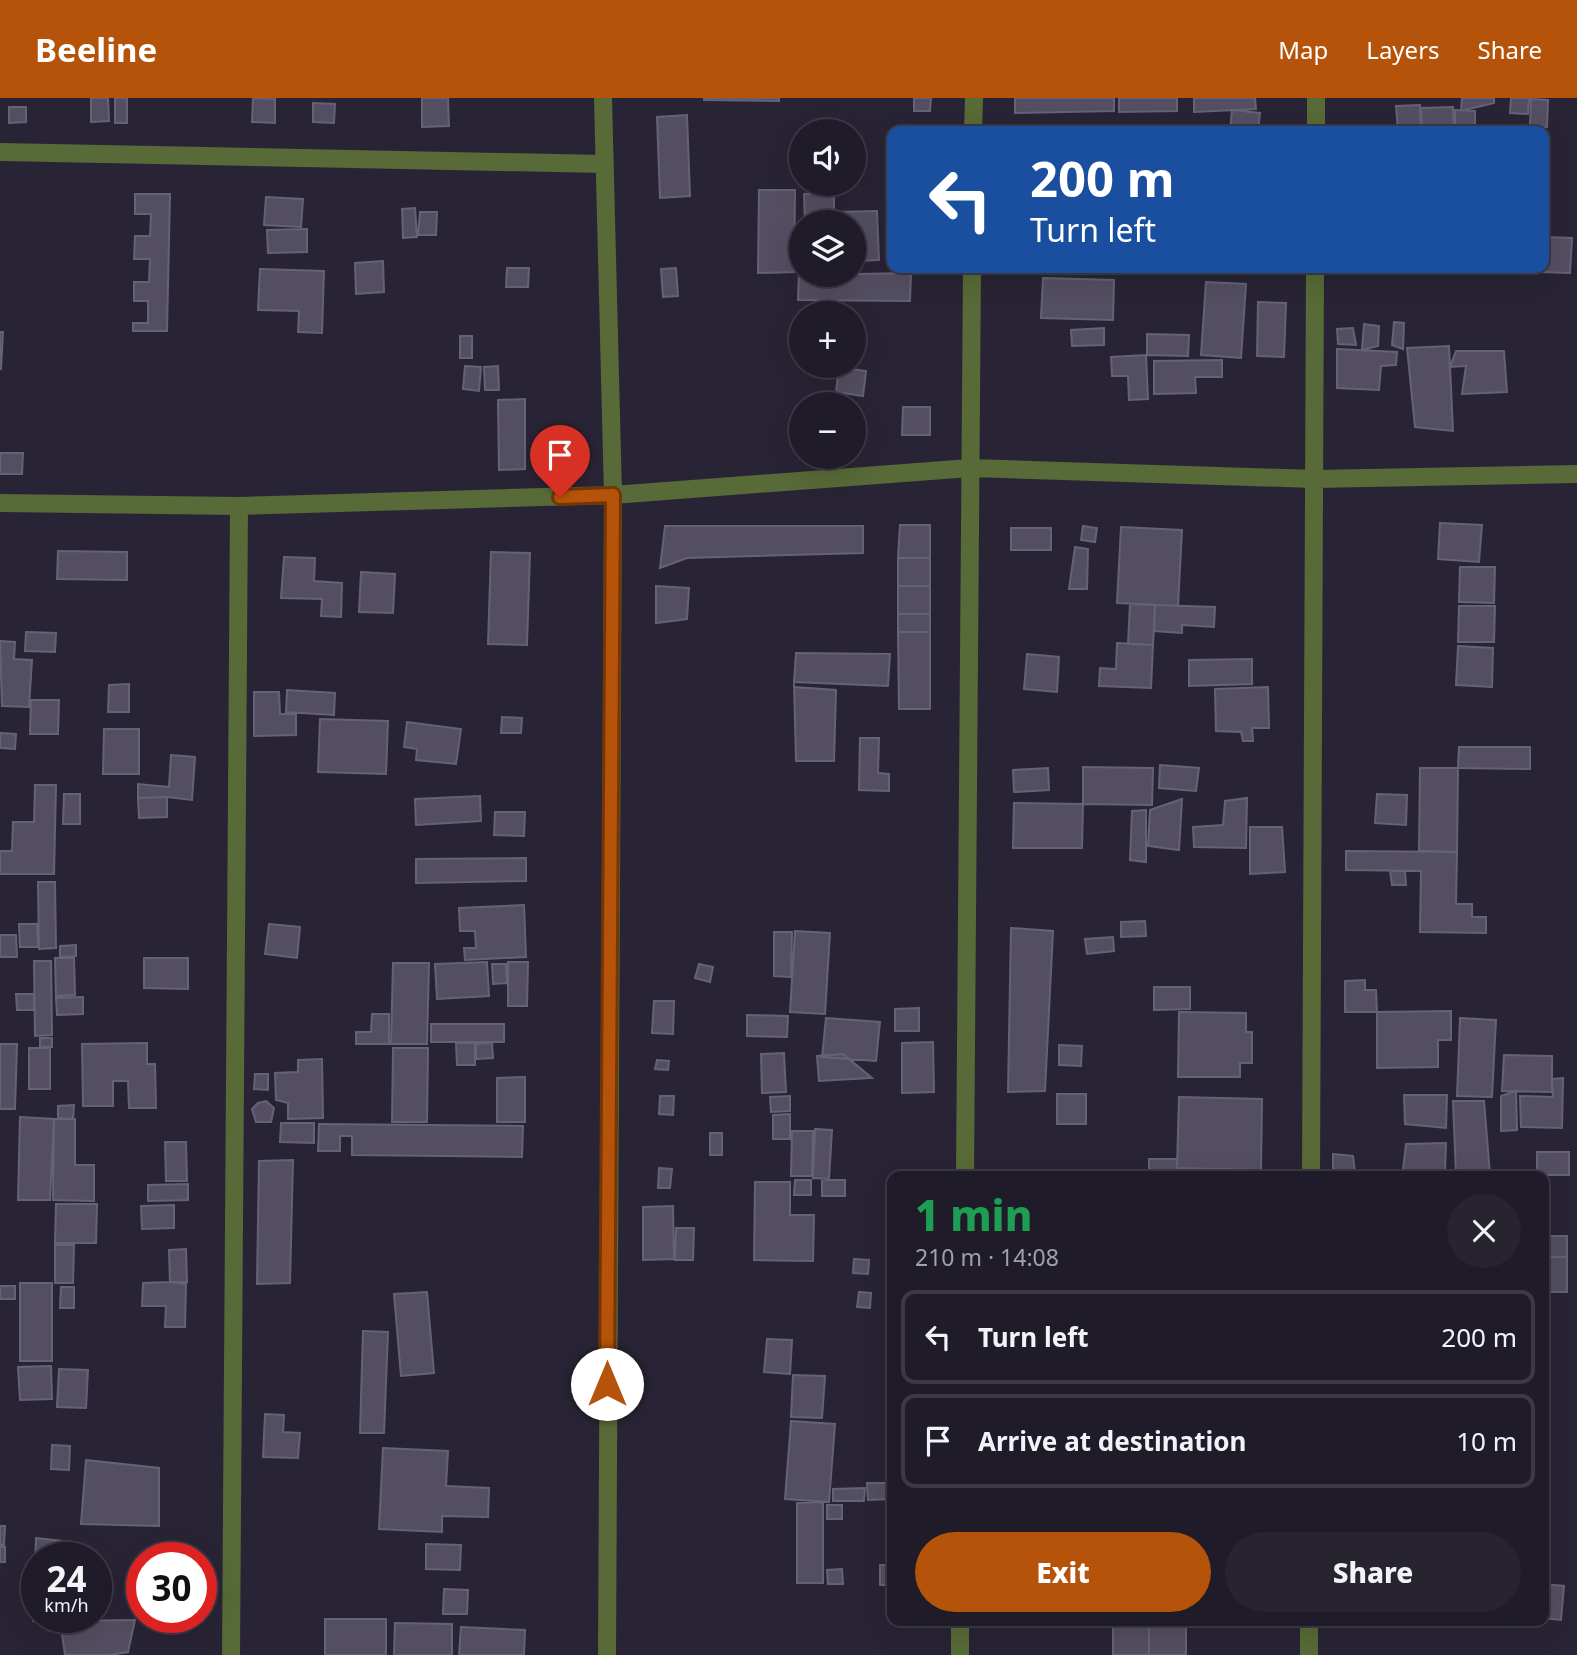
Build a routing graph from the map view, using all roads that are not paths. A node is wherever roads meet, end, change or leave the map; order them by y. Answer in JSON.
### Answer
{"nodes":[{"id":1,"x":603,"y":98,"type":"edge"},
{"id":2,"x":974,"y":98,"type":"edge"},
{"id":3,"x":1316,"y":98,"type":"edge"},
{"id":4,"x":973,"y":126,"type":"edge"},
{"id":5,"x":1316,"y":126,"type":"edge"},
{"id":6,"x":0,"y":152,"type":"edge"},
{"id":7,"x":604,"y":164,"type":"junction"},
{"id":8,"x":972,"y":273,"type":"edge"},
{"id":9,"x":1315,"y":273,"type":"edge"},
{"id":10,"x":970,"y":468,"type":"junction"},
{"id":11,"x":1577,"y":474,"type":"edge"},
{"id":12,"x":1314,"y":479,"type":"junction"},
{"id":13,"x":613,"y":495,"type":"junction"},
{"id":14,"x":0,"y":503,"type":"edge"},
{"id":15,"x":239,"y":506,"type":"junction"},
{"id":16,"x":965,"y":1171,"type":"edge"},
{"id":17,"x":1311,"y":1171,"type":"edge"},
{"id":18,"x":960,"y":1626,"type":"edge"},
{"id":19,"x":1309,"y":1626,"type":"edge"},
{"id":20,"x":231,"y":1655,"type":"edge"},
{"id":21,"x":607,"y":1655,"type":"edge"},
{"id":22,"x":960,"y":1655,"type":"edge"},
{"id":23,"x":1309,"y":1655,"type":"edge"}],
"edges":[{"from":1,"to":7,"type":"street"},
{"from":2,"to":4,"type":"street"},
{"from":3,"to":5,"type":"street"},
{"from":6,"to":7,"type":"street"},
{"from":7,"to":13,"type":"street"},
{"from":8,"to":10,"type":"street"},
{"from":9,"to":12,"type":"street"},
{"from":10,"to":12,"type":"street"},
{"from":10,"to":13,"type":"street"},
{"from":10,"to":16,"type":"street"},
{"from":11,"to":12,"type":"street"},
{"from":12,"to":17,"type":"street"},
{"from":13,"to":15,"type":"street"},
{"from":13,"to":21,"type":"street"},
{"from":14,"to":15,"type":"street"},
{"from":15,"to":20,"type":"street"},
{"from":18,"to":22,"type":"street"},
{"from":19,"to":23,"type":"street"}]}
